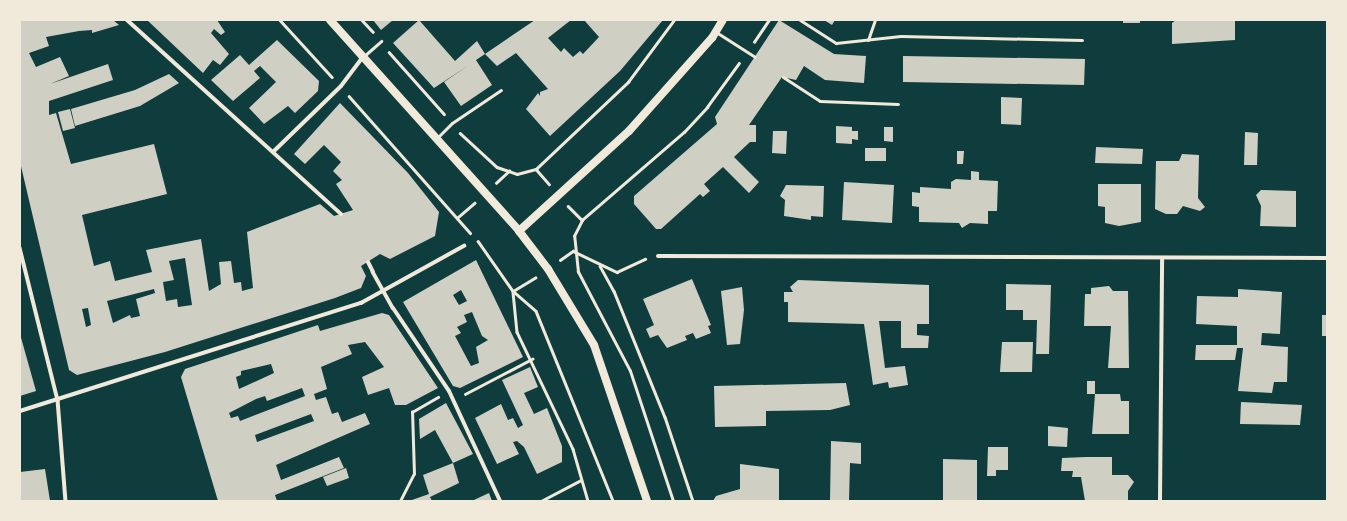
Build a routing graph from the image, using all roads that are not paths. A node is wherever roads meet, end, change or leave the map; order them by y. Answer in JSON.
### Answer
{"nodes":[{"id":1,"x":127,"y":20,"type":"edge"},
{"id":2,"x":330,"y":20,"type":"edge"},
{"id":3,"x":724,"y":20,"type":"edge"},
{"id":4,"x":800,"y":20,"type":"edge"},
{"id":5,"x":875,"y":20,"type":"edge"},
{"id":6,"x":716,"y":32,"type":"junction"},
{"id":7,"x":868,"y":40,"type":"junction"},
{"id":8,"x":1082,"y":40,"type":"dead end"},
{"id":9,"x":381,"y":41,"type":"road end"},
{"id":10,"x":755,"y":57,"type":"dead end"},
{"id":11,"x":362,"y":58,"type":"junction"},
{"id":12,"x":783,"y":77,"type":"dead end"},
{"id":13,"x":501,"y":90,"type":"dead end"},
{"id":14,"x":898,"y":104,"type":"dead end"},
{"id":15,"x":434,"y":140,"type":"junction"},
{"id":16,"x":274,"y":151,"type":"junction"},
{"id":17,"x":341,"y":214,"type":"dead end"},
{"id":18,"x":519,"y":231,"type":"junction"},
{"id":19,"x":464,"y":246,"type":"dead end"},
{"id":20,"x":20,"y":248,"type":"edge"},
{"id":21,"x":658,"y":256,"type":"road end"},
{"id":22,"x":1162,"y":258,"type":"junction"},
{"id":23,"x":1327,"y":258,"type":"edge"},
{"id":24,"x":368,"y":262,"type":"dead end"},
{"id":25,"x":373,"y":272,"type":"joint"},
{"id":26,"x":383,"y":293,"type":"junction"},
{"id":27,"x":393,"y":308,"type":"joint"},
{"id":28,"x":58,"y":400,"type":"junction"},
{"id":29,"x":20,"y":411,"type":"edge"},
{"id":30,"x":66,"y":501,"type":"edge"},
{"id":31,"x":500,"y":501,"type":"edge"},
{"id":32,"x":646,"y":501,"type":"edge"},
{"id":33,"x":1160,"y":501,"type":"edge"}],
"edges":[{"from":1,"to":16,"type":"street"},
{"from":2,"to":11,"type":"main road"},
{"from":3,"to":6,"type":"main road"},
{"from":4,"to":7,"type":"lane"},
{"from":5,"to":7,"type":"lane"},
{"from":6,"to":10,"type":"lane"},
{"from":6,"to":18,"type":"main road"},
{"from":7,"to":8,"type":"lane"},
{"from":9,"to":11,"type":"lane"},
{"from":11,"to":15,"type":"main road"},
{"from":11,"to":16,"type":"street"},
{"from":12,"to":14,"type":"lane"},
{"from":13,"to":15,"type":"lane"},
{"from":15,"to":18,"type":"main road"},
{"from":16,"to":17,"type":"street"},
{"from":18,"to":32,"type":"main road"},
{"from":19,"to":26,"type":"street"},
{"from":20,"to":28,"type":"street"},
{"from":21,"to":22,"type":"street"},
{"from":22,"to":23,"type":"street"},
{"from":22,"to":33,"type":"street"},
{"from":24,"to":25,"type":"street"},
{"from":25,"to":26,"type":"street"},
{"from":26,"to":27,"type":"street"},
{"from":26,"to":28,"type":"street"},
{"from":27,"to":31,"type":"street"},
{"from":28,"to":29,"type":"street"},
{"from":28,"to":30,"type":"street"}]}
